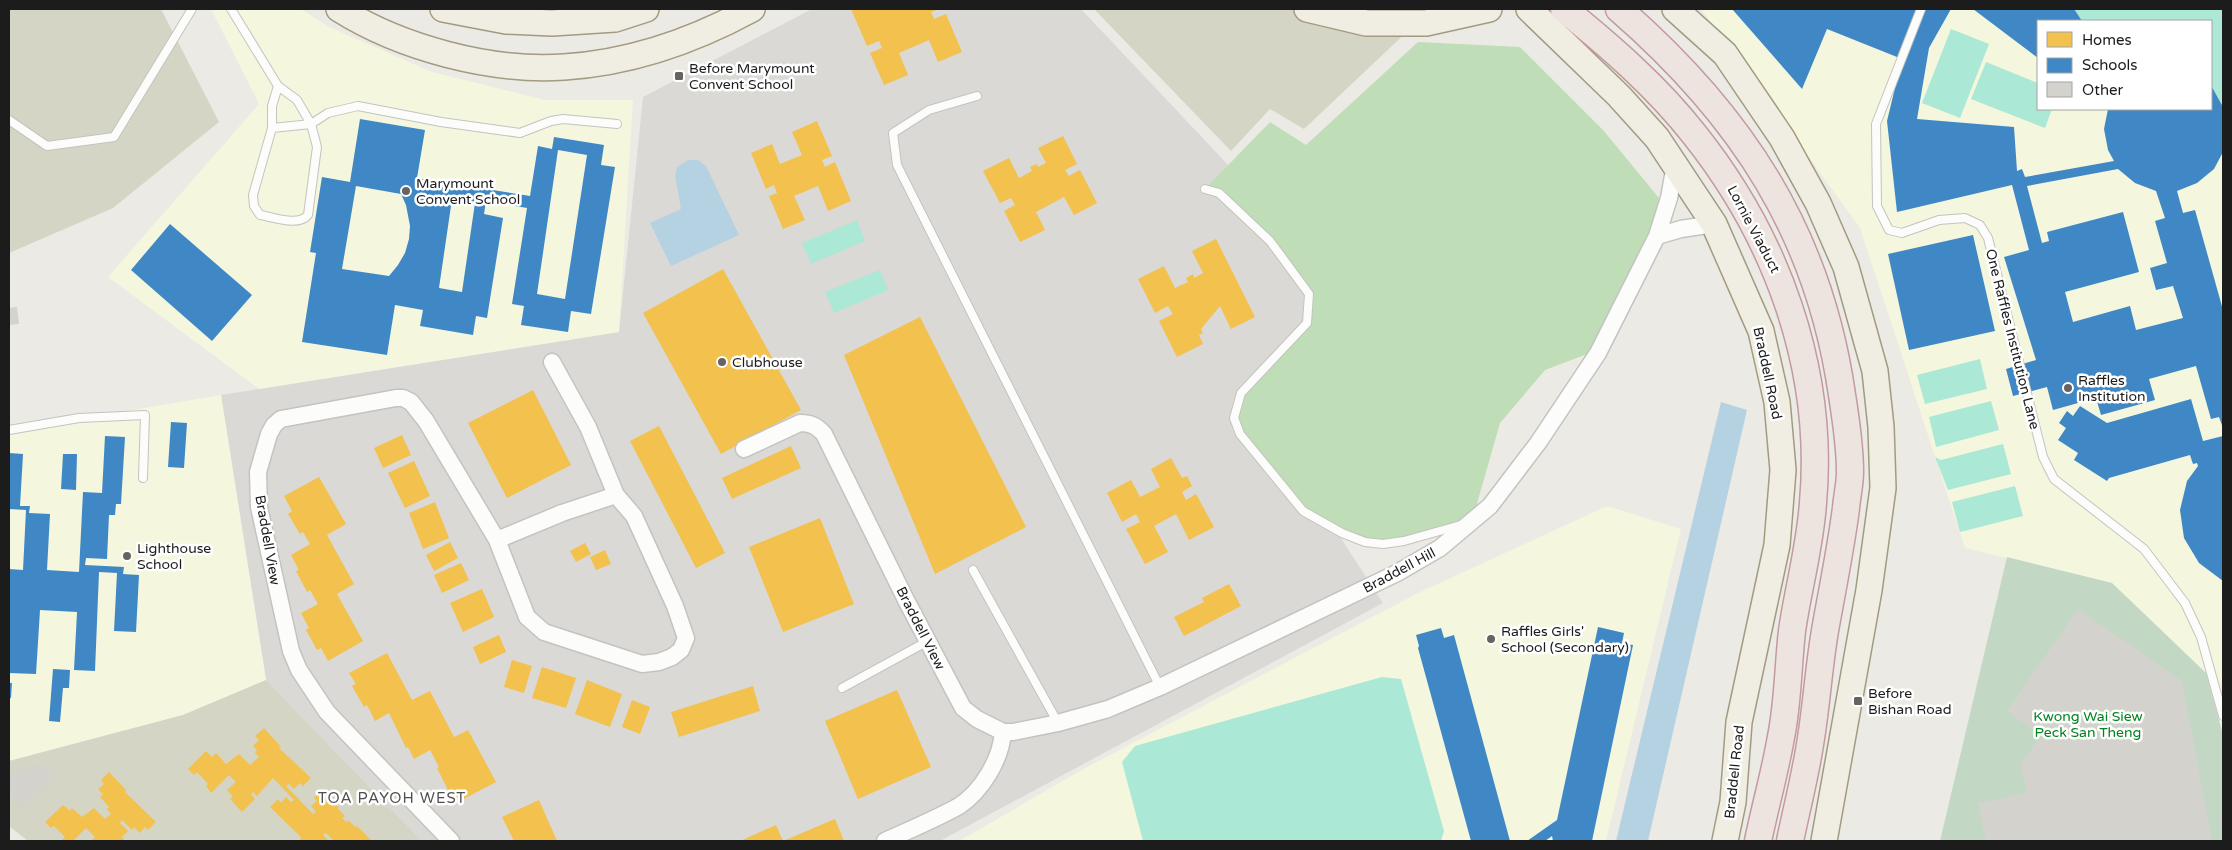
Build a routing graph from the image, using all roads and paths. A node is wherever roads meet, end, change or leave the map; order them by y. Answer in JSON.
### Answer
{"nodes":[{"id":1,"x":192,"y":9,"type":"edge"},
{"id":2,"x":231,"y":9,"type":"edge"},
{"id":3,"x":338,"y":9,"type":"edge"},
{"id":4,"x":443,"y":9,"type":"edge"},
{"id":5,"x":646,"y":9,"type":"edge"},
{"id":6,"x":752,"y":9,"type":"edge"},
{"id":7,"x":1307,"y":9,"type":"edge"},
{"id":8,"x":1490,"y":9,"type":"edge"},
{"id":9,"x":1529,"y":9,"type":"edge"},
{"id":10,"x":1564,"y":9,"type":"edge"},
{"id":11,"x":1619,"y":9,"type":"edge"},
{"id":12,"x":1675,"y":9,"type":"edge"},
{"id":13,"x":1921,"y":9,"type":"edge"},
{"id":14,"x":278,"y":86,"type":"junction"},
{"id":15,"x":977,"y":96,"type":"dead end"},
{"id":16,"x":9,"y":120,"type":"edge"},
{"id":17,"x":311,"y":124,"type":"junction"},
{"id":18,"x":617,"y":124,"type":"dead end"},
{"id":19,"x":272,"y":128,"type":"junction"},
{"id":20,"x":1675,"y":165,"type":"junction"},
{"id":21,"x":1205,"y":189,"type":"dead end"},
{"id":22,"x":1714,"y":224,"type":"junction"},
{"id":23,"x":1657,"y":236,"type":"junction"},
{"id":24,"x":552,"y":362,"type":"dead end"},
{"id":25,"x":9,"y":430,"type":"edge"},
{"id":26,"x":744,"y":449,"type":"dead end"},
{"id":27,"x":143,"y":478,"type":"dead end"},
{"id":28,"x":616,"y":494,"type":"junction"},
{"id":29,"x":1472,"y":522,"type":"junction"},
{"id":30,"x":497,"y":540,"type":"junction"},
{"id":31,"x":973,"y":570,"type":"dead end"},
{"id":32,"x":929,"y":641,"type":"junction"},
{"id":33,"x":1160,"y":687,"type":"junction"},
{"id":34,"x":842,"y":688,"type":"dead end"},
{"id":35,"x":2223,"y":716,"type":"edge"},
{"id":36,"x":1058,"y":723,"type":"junction"},
{"id":37,"x":1004,"y":732,"type":"junction"},
{"id":38,"x":451,"y":841,"type":"edge"},
{"id":39,"x":886,"y":841,"type":"edge"},
{"id":40,"x":1725,"y":841,"type":"edge"},
{"id":41,"x":1758,"y":841,"type":"edge"},
{"id":42,"x":1790,"y":841,"type":"edge"},
{"id":43,"x":1824,"y":841,"type":"edge"}],
"edges":[{"from":1,"to":16,"type":"lane"},
{"from":2,"to":14,"type":"lane"},
{"from":3,"to":6,"type":"main road"},
{"from":4,"to":5,"type":"main road"},
{"from":7,"to":8,"type":"main road"},
{"from":9,"to":20,"type":"main road","name":"Braddell Road"},
{"from":10,"to":41,"type":"highway","name":"Lornie Viaduct"},
{"from":11,"to":42,"type":"highway"},
{"from":12,"to":43,"type":"main road"},
{"from":13,"to":35,"type":"lane","name":"One Raffles Institution Lane"},
{"from":14,"to":17,"type":"lane"},
{"from":14,"to":19,"type":"lane"},
{"from":15,"to":33,"type":"lane"},
{"from":17,"to":18,"type":"lane"},
{"from":17,"to":19,"type":"lane"},
{"from":17,"to":19,"type":"lane"},
{"from":20,"to":22,"type":"main road","name":"Braddell Road"},
{"from":20,"to":23,"type":"street","name":"Braddell Hill"},
{"from":21,"to":29,"type":"lane"},
{"from":22,"to":23,"type":"street"},
{"from":22,"to":40,"type":"main road","name":"Braddell Road"},
{"from":23,"to":29,"type":"street","name":"Braddell Hill"},
{"from":24,"to":28,"type":"street"},
{"from":25,"to":27,"type":"lane"},
{"from":26,"to":32,"type":"street","name":"Braddell View"},
{"from":28,"to":30,"type":"street"},
{"from":28,"to":30,"type":"street","name":"Braddell View"},
{"from":29,"to":33,"type":"street","name":"Braddell Hill"},
{"from":30,"to":38,"type":"street","name":"Braddell View"},
{"from":31,"to":36,"type":"lane"},
{"from":32,"to":34,"type":"lane"},
{"from":32,"to":37,"type":"street","name":"Braddell View"},
{"from":33,"to":36,"type":"street","name":"Braddell Hill"},
{"from":36,"to":37,"type":"street","name":"Braddell Hill"},
{"from":37,"to":39,"type":"street"}]}
